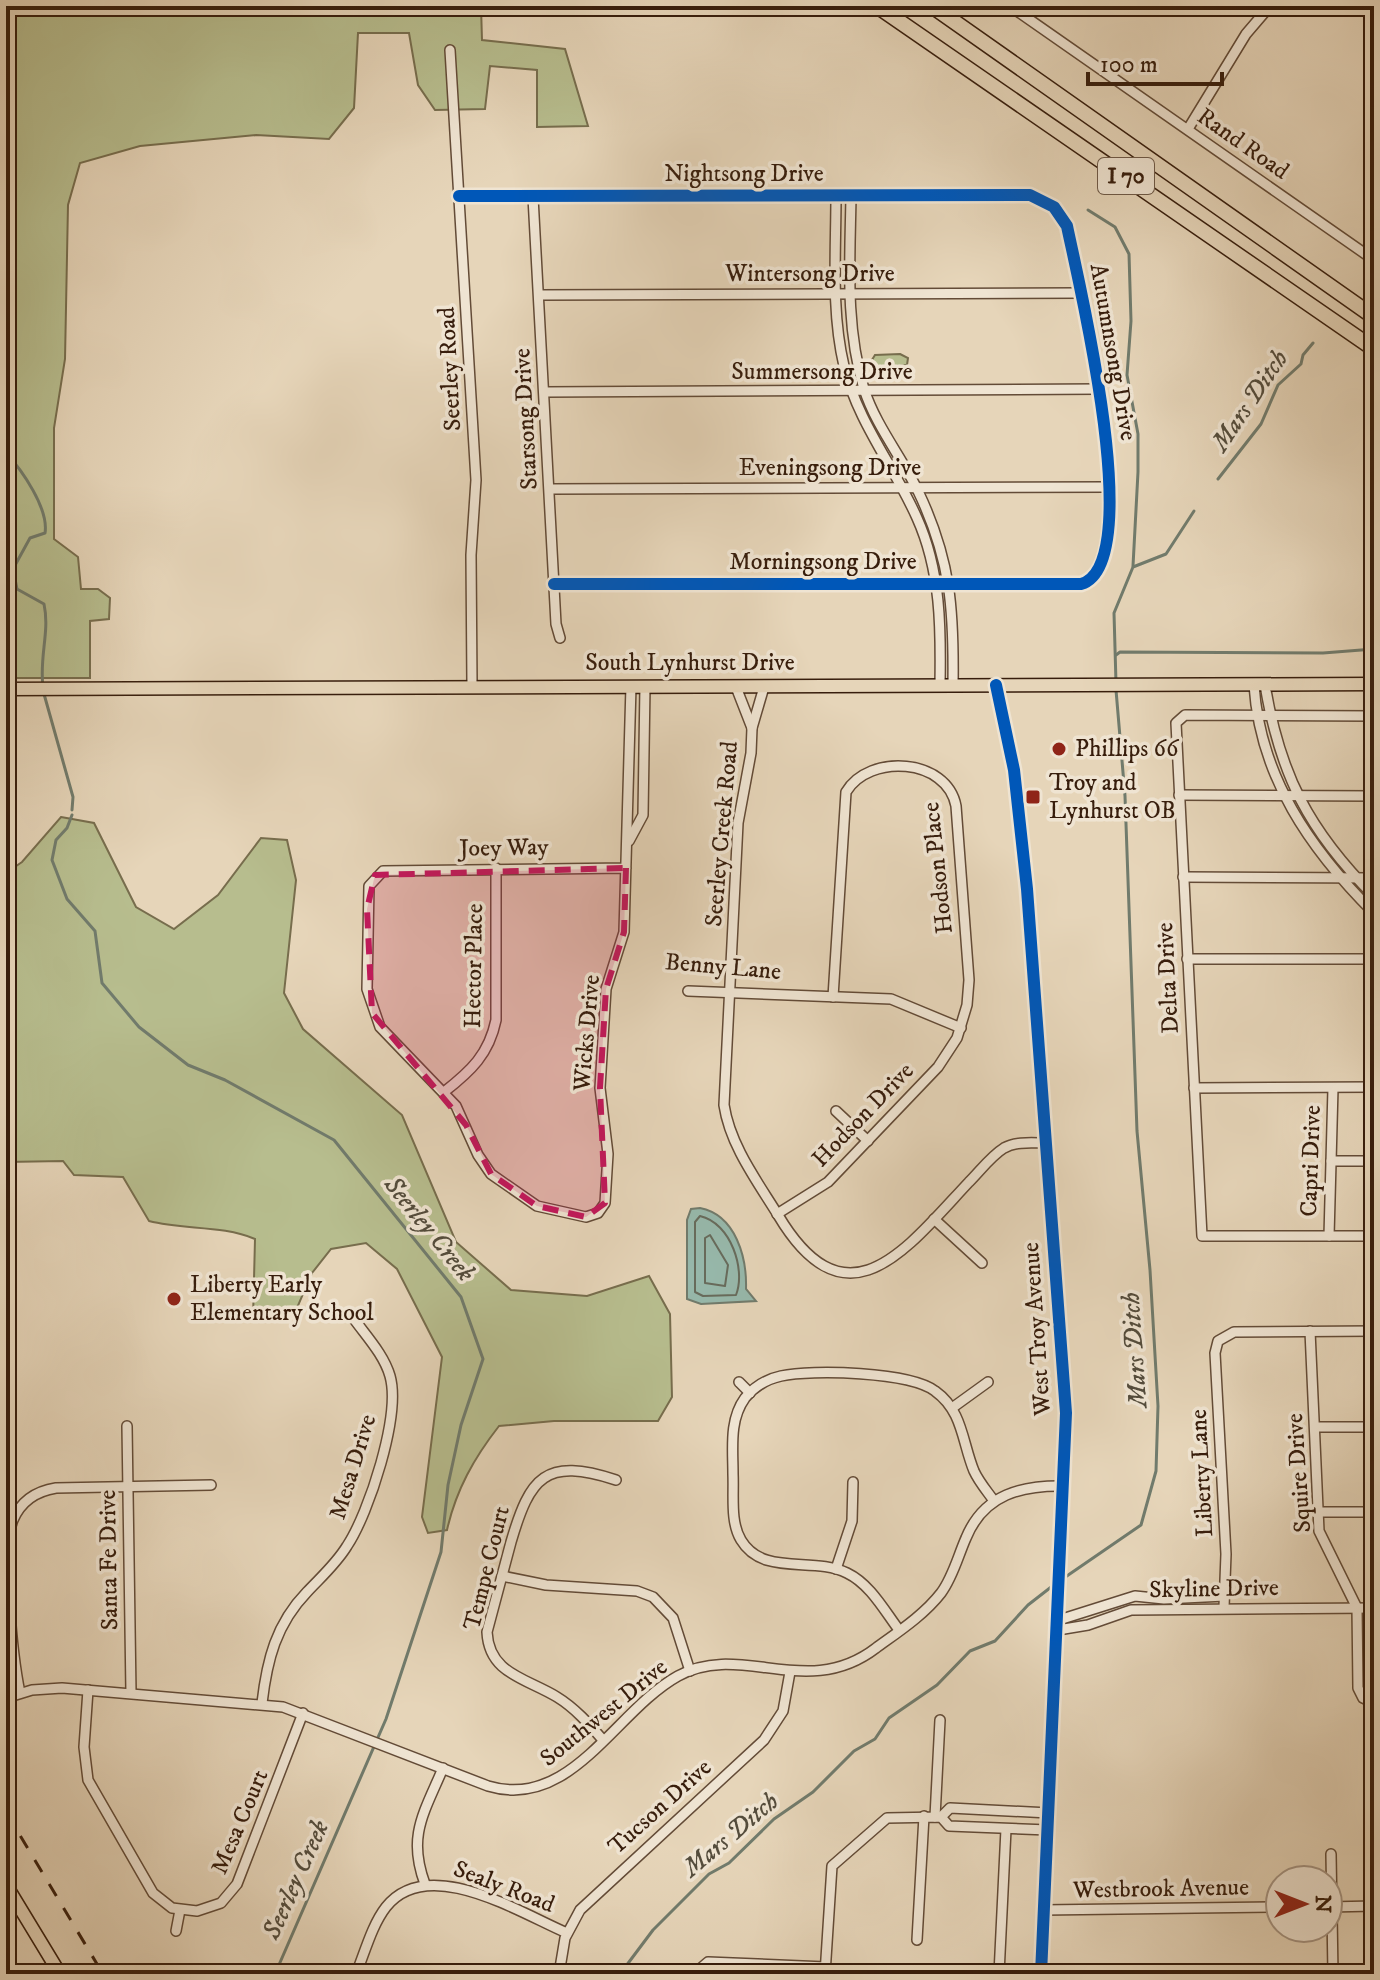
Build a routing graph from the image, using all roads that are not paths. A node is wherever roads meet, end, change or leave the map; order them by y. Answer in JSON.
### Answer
{"nodes":[{"id":1,"x":877,"y":6,"type":"edge"},
{"id":2,"x":932,"y":6,"type":"edge"},
{"id":3,"x":1010,"y":6,"type":"edge"},
{"id":4,"x":1270,"y":6,"type":"edge"},
{"id":5,"x":450,"y":50,"type":"dead end"},
{"id":6,"x":1188,"y":129,"type":"junction"},
{"id":7,"x":1030,"y":195,"type":"joint"},
{"id":8,"x":459,"y":196,"type":"junction"},
{"id":9,"x":836,"y":196,"type":"junction"},
{"id":10,"x":851,"y":196,"type":"junction"},
{"id":11,"x":533,"y":197,"type":"junction"},
{"id":12,"x":1374,"y":260,"type":"edge"},
{"id":13,"x":1081,"y":293,"type":"junction"},
{"id":14,"x":836,"y":294,"type":"junction"},
{"id":15,"x":849,"y":294,"type":"junction"},
{"id":16,"x":539,"y":295,"type":"junction"},
{"id":17,"x":1374,"y":317,"type":"edge"},
{"id":18,"x":1374,"y":349,"type":"edge"},
{"id":19,"x":1100,"y":389,"type":"junction"},
{"id":20,"x":545,"y":392,"type":"junction"},
{"id":21,"x":853,"y":392,"type":"junction"},
{"id":22,"x":865,"y":392,"type":"junction"},
{"id":23,"x":1109,"y":487,"type":"junction"},
{"id":24,"x":903,"y":488,"type":"junction"},
{"id":25,"x":916,"y":488,"type":"junction"},
{"id":26,"x":551,"y":489,"type":"junction"},
{"id":27,"x":1091,"y":581,"type":"joint"},
{"id":28,"x":554,"y":584,"type":"junction"},
{"id":29,"x":936,"y":585,"type":"junction"},
{"id":30,"x":951,"y":585,"type":"junction"},
{"id":31,"x":560,"y":638,"type":"dead end"},
{"id":32,"x":1374,"y":684,"type":"edge"},
{"id":33,"x":472,"y":685,"type":"junction"},
{"id":34,"x":947,"y":685,"type":"junction"},
{"id":35,"x":996,"y":685,"type":"junction"},
{"id":36,"x":1260,"y":685,"type":"junction"},
{"id":37,"x":631,"y":686,"type":"junction"},
{"id":38,"x":645,"y":686,"type":"junction"},
{"id":39,"x":736,"y":687,"type":"junction"},
{"id":40,"x":764,"y":687,"type":"junction"},
{"id":41,"x":6,"y":689,"type":"edge"},
{"id":42,"x":1256,"y":715,"type":"junction"},
{"id":43,"x":1270,"y":715,"type":"junction"},
{"id":44,"x":1374,"y":716,"type":"edge"},
{"id":45,"x":752,"y":728,"type":"junction"},
{"id":46,"x":1179,"y":795,"type":"junction"},
{"id":47,"x":1284,"y":796,"type":"junction"},
{"id":48,"x":1297,"y":796,"type":"junction"},
{"id":49,"x":1374,"y":796,"type":"edge"},
{"id":50,"x":628,"y":844,"type":"junction"},
{"id":51,"x":496,"y":868,"type":"junction"},
{"id":52,"x":626,"y":868,"type":"junction"},
{"id":53,"x":1183,"y":877,"type":"junction"},
{"id":54,"x":1341,"y":878,"type":"junction"},
{"id":55,"x":1355,"y":878,"type":"junction"},
{"id":56,"x":1374,"y":878,"type":"edge"},
{"id":57,"x":1374,"y":896,"type":"edge"},
{"id":58,"x":1374,"y":913,"type":"edge"},
{"id":59,"x":1187,"y":959,"type":"junction"},
{"id":60,"x":1374,"y":959,"type":"edge"},
{"id":61,"x":688,"y":991,"type":"dead end"},
{"id":62,"x":730,"y":992,"type":"junction"},
{"id":63,"x":833,"y":997,"type":"junction"},
{"id":64,"x":961,"y":1028,"type":"junction"},
{"id":65,"x":1374,"y":1087,"type":"edge"},
{"id":66,"x":1194,"y":1088,"type":"junction"},
{"id":67,"x":1333,"y":1088,"type":"junction"},
{"id":68,"x":444,"y":1092,"type":"junction"},
{"id":69,"x":836,"y":1111,"type":"dead end"},
{"id":70,"x":868,"y":1141,"type":"junction"},
{"id":71,"x":1046,"y":1143,"type":"junction"},
{"id":72,"x":1331,"y":1161,"type":"junction"},
{"id":73,"x":1374,"y":1161,"type":"edge"},
{"id":74,"x":777,"y":1214,"type":"junction"},
{"id":75,"x":934,"y":1219,"type":"junction"},
{"id":76,"x":1329,"y":1236,"type":"junction"},
{"id":77,"x":1374,"y":1236,"type":"edge"},
{"id":78,"x":982,"y":1263,"type":"dead end"},
{"id":79,"x":354,"y":1319,"type":"dead end"},
{"id":80,"x":1310,"y":1331,"type":"junction"},
{"id":81,"x":1374,"y":1331,"type":"edge"},
{"id":82,"x":739,"y":1382,"type":"dead end"},
{"id":83,"x":988,"y":1382,"type":"dead end"},
{"id":84,"x":750,"y":1393,"type":"junction"},
{"id":85,"x":952,"y":1408,"type":"junction"},
{"id":86,"x":127,"y":1426,"type":"dead end"},
{"id":87,"x":1315,"y":1427,"type":"junction"},
{"id":88,"x":1374,"y":1427,"type":"edge"},
{"id":89,"x":616,"y":1480,"type":"dead end"},
{"id":90,"x":853,"y":1482,"type":"dead end"},
{"id":91,"x":211,"y":1485,"type":"dead end"},
{"id":92,"x":128,"y":1486,"type":"junction"},
{"id":93,"x":1065,"y":1486,"type":"junction"},
{"id":94,"x":994,"y":1501,"type":"junction"},
{"id":95,"x":1319,"y":1512,"type":"junction"},
{"id":96,"x":1374,"y":1512,"type":"edge"},
{"id":97,"x":836,"y":1569,"type":"junction"},
{"id":98,"x":502,"y":1576,"type":"junction"},
{"id":99,"x":1225,"y":1596,"type":"junction"},
{"id":100,"x":1224,"y":1607,"type":"junction"},
{"id":101,"x":1357,"y":1608,"type":"junction"},
{"id":102,"x":1374,"y":1608,"type":"edge"},
{"id":103,"x":1058,"y":1625,"type":"junction"},
{"id":104,"x":899,"y":1630,"type":"junction"},
{"id":105,"x":690,"y":1671,"type":"junction"},
{"id":106,"x":790,"y":1672,"type":"junction"},
{"id":107,"x":88,"y":1690,"type":"junction"},
{"id":108,"x":20,"y":1693,"type":"junction"},
{"id":109,"x":131,"y":1693,"type":"junction"},
{"id":110,"x":6,"y":1698,"type":"edge"},
{"id":111,"x":262,"y":1703,"type":"junction"},
{"id":112,"x":1374,"y":1703,"type":"edge"},
{"id":113,"x":303,"y":1713,"type":"junction"},
{"id":114,"x":940,"y":1720,"type":"dead end"},
{"id":115,"x":603,"y":1740,"type":"junction"},
{"id":116,"x":443,"y":1768,"type":"junction"},
{"id":117,"x":1049,"y":1813,"type":"junction"},
{"id":118,"x":924,"y":1816,"type":"junction"},
{"id":119,"x":938,"y":1817,"type":"junction"},
{"id":120,"x":1006,"y":1829,"type":"junction"},
{"id":121,"x":1048,"y":1830,"type":"junction"},
{"id":122,"x":1331,"y":1854,"type":"dead end"},
{"id":123,"x":1331,"y":1864,"type":"edge"},
{"id":124,"x":425,"y":1884,"type":"junction"},
{"id":125,"x":6,"y":1885,"type":"edge"},
{"id":126,"x":1344,"y":1906,"type":"edge"},
{"id":127,"x":1374,"y":1906,"type":"edge"},
{"id":128,"x":1264,"y":1907,"type":"edge"},
{"id":129,"x":180,"y":1910,"type":"junction"},
{"id":130,"x":1043,"y":1910,"type":"junction"},
{"id":131,"x":176,"y":1931,"type":"dead end"},
{"id":132,"x":567,"y":1933,"type":"junction"},
{"id":133,"x":917,"y":1940,"type":"dead end"},
{"id":134,"x":1332,"y":1944,"type":"edge"},
{"id":135,"x":825,"y":1971,"type":"edge"},
{"id":136,"x":60,"y":1974,"type":"edge"},
{"id":137,"x":356,"y":1974,"type":"edge"},
{"id":138,"x":559,"y":1974,"type":"edge"},
{"id":139,"x":694,"y":1974,"type":"edge"},
{"id":140,"x":999,"y":1974,"type":"edge"},
{"id":141,"x":1041,"y":1974,"type":"edge"},
{"id":142,"x":1333,"y":1974,"type":"edge"}],
"edges":[{"from":1,"to":18,"type":"highway","number":"I 70"},
{"from":2,"to":17,"type":"highway","number":"I 70"},
{"from":3,"to":6,"type":"street","name":"Rand Road"},
{"from":4,"to":6,"type":"street"},
{"from":5,"to":8,"type":"street","name":"Seerley Road"},
{"from":6,"to":12,"type":"street","name":"Rand Road"},
{"from":7,"to":10,"type":"street","name":"Nightsong Drive"},
{"from":7,"to":13,"type":"street","name":"Autumnsong Drive"},
{"from":8,"to":11,"type":"street","name":"Nightsong Drive"},
{"from":8,"to":33,"type":"street","name":"Seerley Road"},
{"from":9,"to":10,"type":"street","name":"Nightsong Drive"},
{"from":9,"to":11,"type":"street","name":"Nightsong Drive"},
{"from":9,"to":14,"type":"street"},
{"from":10,"to":15,"type":"street"},
{"from":11,"to":16,"type":"street","name":"Starsong Drive"},
{"from":13,"to":15,"type":"street","name":"Wintersong Drive"},
{"from":13,"to":19,"type":"street","name":"Autumnsong Drive"},
{"from":14,"to":15,"type":"street","name":"Wintersong Drive"},
{"from":14,"to":16,"type":"street","name":"Wintersong Drive"},
{"from":14,"to":21,"type":"street"},
{"from":15,"to":22,"type":"street"},
{"from":16,"to":20,"type":"street","name":"Starsong Drive"},
{"from":19,"to":22,"type":"street","name":"Summersong Drive"},
{"from":19,"to":23,"type":"street","name":"Autumnsong Drive"},
{"from":20,"to":21,"type":"street","name":"Summersong Drive"},
{"from":20,"to":26,"type":"street","name":"Starsong Drive"},
{"from":21,"to":22,"type":"street","name":"Summersong Drive"},
{"from":21,"to":24,"type":"street"},
{"from":22,"to":25,"type":"street"},
{"from":23,"to":25,"type":"street","name":"Eveningsong Drive"},
{"from":23,"to":27,"type":"street","name":"Autumnsong Drive"},
{"from":24,"to":25,"type":"street","name":"Eveningsong Drive"},
{"from":24,"to":26,"type":"street","name":"Eveningsong Drive"},
{"from":24,"to":29,"type":"street"},
{"from":25,"to":30,"type":"street"},
{"from":26,"to":28,"type":"street","name":"Starsong Drive"},
{"from":27,"to":30,"type":"street","name":"Morningsong Drive"},
{"from":28,"to":29,"type":"street","name":"Morningsong Drive"},
{"from":28,"to":31,"type":"street","name":"Starsong Drive"},
{"from":29,"to":30,"type":"street","name":"Morningsong Drive"},
{"from":29,"to":34,"type":"street"},
{"from":30,"to":34,"type":"street"},
{"from":32,"to":36,"type":"main road","name":"South Lynhurst Drive"},
{"from":33,"to":37,"type":"main road","name":"South Lynhurst Drive"},
{"from":33,"to":41,"type":"main road","name":"South Lynhurst Drive"},
{"from":34,"to":35,"type":"main road","name":"South Lynhurst Drive"},
{"from":34,"to":40,"type":"main road","name":"South Lynhurst Drive"},
{"from":35,"to":36,"type":"main road","name":"South Lynhurst Drive"},
{"from":35,"to":71,"type":"street","name":"West Troy Avenue"},
{"from":36,"to":42,"type":"street"},
{"from":36,"to":43,"type":"street"},
{"from":37,"to":38,"type":"main road","name":"South Lynhurst Drive"},
{"from":37,"to":50,"type":"street","name":"Wicks Drive"},
{"from":38,"to":39,"type":"main road","name":"South Lynhurst Drive"},
{"from":38,"to":50,"type":"street","name":"Wicks Drive"},
{"from":39,"to":40,"type":"main road","name":"South Lynhurst Drive"},
{"from":39,"to":45,"type":"street","name":"Seerley Creek Road"},
{"from":40,"to":45,"type":"street","name":"Seerley Creek Road"},
{"from":42,"to":43,"type":"street"},
{"from":42,"to":46,"type":"street","name":"Delta Drive"},
{"from":42,"to":47,"type":"street"},
{"from":43,"to":44,"type":"street"},
{"from":43,"to":48,"type":"street"},
{"from":45,"to":62,"type":"street","name":"Seerley Creek Road"},
{"from":46,"to":47,"type":"street"},
{"from":46,"to":53,"type":"street","name":"Delta Drive"},
{"from":47,"to":48,"type":"street"},
{"from":47,"to":54,"type":"street"},
{"from":48,"to":49,"type":"street"},
{"from":48,"to":55,"type":"street"},
{"from":50,"to":52,"type":"street","name":"Wicks Drive"},
{"from":51,"to":52,"type":"street","name":"Joey Way"},
{"from":51,"to":68,"type":"street","name":"Hector Place"},
{"from":51,"to":68,"type":"street","name":"Joey Way"},
{"from":52,"to":68,"type":"street","name":"Wicks Drive"},
{"from":53,"to":54,"type":"street"},
{"from":53,"to":59,"type":"street","name":"Delta Drive"},
{"from":54,"to":55,"type":"street"},
{"from":54,"to":58,"type":"street"},
{"from":55,"to":56,"type":"street"},
{"from":55,"to":57,"type":"street"},
{"from":59,"to":60,"type":"street"},
{"from":59,"to":66,"type":"street","name":"Delta Drive"},
{"from":61,"to":62,"type":"street","name":"Benny Lane"},
{"from":62,"to":63,"type":"street","name":"Benny Lane"},
{"from":62,"to":74,"type":"street","name":"Seerley Creek Road"},
{"from":63,"to":64,"type":"street","name":"Benny Lane"},
{"from":63,"to":64,"type":"street","name":"Hodson Place"},
{"from":64,"to":70,"type":"street","name":"Hodson Drive"},
{"from":65,"to":67,"type":"street"},
{"from":66,"to":67,"type":"street"},
{"from":66,"to":76,"type":"street","name":"Delta Drive"},
{"from":67,"to":72,"type":"street","name":"Capri Drive"},
{"from":69,"to":70,"type":"street"},
{"from":70,"to":74,"type":"street","name":"Hodson Drive"},
{"from":71,"to":75,"type":"street","name":"Seerley Creek Road"},
{"from":71,"to":93,"type":"street","name":"West Troy Avenue"},
{"from":72,"to":73,"type":"street"},
{"from":72,"to":76,"type":"street","name":"Capri Drive"},
{"from":74,"to":75,"type":"street","name":"Seerley Creek Road"},
{"from":75,"to":78,"type":"street"},
{"from":76,"to":77,"type":"street"},
{"from":79,"to":111,"type":"street","name":"Mesa Drive"},
{"from":80,"to":81,"type":"street"},
{"from":80,"to":87,"type":"street","name":"Squire Drive"},
{"from":80,"to":99,"type":"street","name":"Liberty Lane"},
{"from":82,"to":84,"type":"street"},
{"from":83,"to":85,"type":"street"},
{"from":84,"to":85,"type":"street"},
{"from":84,"to":97,"type":"street"},
{"from":85,"to":94,"type":"street"},
{"from":86,"to":92,"type":"street","name":"Santa Fe Drive"},
{"from":87,"to":88,"type":"street"},
{"from":87,"to":95,"type":"street","name":"Squire Drive"},
{"from":89,"to":98,"type":"street","name":"Tempe Court"},
{"from":90,"to":97,"type":"street"},
{"from":91,"to":92,"type":"street"},
{"from":92,"to":108,"type":"street"},
{"from":92,"to":109,"type":"street","name":"Santa Fe Drive"},
{"from":93,"to":94,"type":"street"},
{"from":93,"to":103,"type":"street","name":"West Troy Avenue"},
{"from":94,"to":104,"type":"street","name":"Southwest Drive"},
{"from":95,"to":96,"type":"street"},
{"from":95,"to":101,"type":"street","name":"Squire Drive"},
{"from":97,"to":104,"type":"street"},
{"from":98,"to":105,"type":"street"},
{"from":98,"to":115,"type":"street","name":"Tempe Court"},
{"from":99,"to":100,"type":"street","name":"Liberty Lane"},
{"from":99,"to":103,"type":"street","name":"Skyline Drive"},
{"from":100,"to":101,"type":"street","name":"Skyline Drive"},
{"from":100,"to":103,"type":"street","name":"Skyline Drive"},
{"from":101,"to":102,"type":"street","name":"Skyline Drive"},
{"from":101,"to":112,"type":"street","name":"Squire Drive"},
{"from":103,"to":117,"type":"street","name":"West Troy Avenue"},
{"from":104,"to":106,"type":"street","name":"Southwest Drive"},
{"from":105,"to":106,"type":"street","name":"Southwest Drive"},
{"from":105,"to":115,"type":"street","name":"Southwest Drive"},
{"from":106,"to":132,"type":"street","name":"Tucson Drive"},
{"from":107,"to":108,"type":"street","name":"Southwest Drive"},
{"from":107,"to":109,"type":"street","name":"Southwest Drive"},
{"from":107,"to":129,"type":"street"},
{"from":108,"to":110,"type":"street","name":"Southwest Drive"},
{"from":109,"to":111,"type":"street","name":"Southwest Drive"},
{"from":111,"to":113,"type":"street","name":"Southwest Drive"},
{"from":113,"to":116,"type":"street","name":"Southwest Drive"},
{"from":113,"to":129,"type":"street","name":"Mesa Court"},
{"from":114,"to":119,"type":"street"},
{"from":115,"to":116,"type":"street","name":"Southwest Drive"},
{"from":116,"to":124,"type":"street"},
{"from":117,"to":119,"type":"street"},
{"from":117,"to":121,"type":"street","name":"West Troy Avenue"},
{"from":118,"to":119,"type":"street"},
{"from":118,"to":133,"type":"street"},
{"from":118,"to":135,"type":"street"},
{"from":119,"to":120,"type":"street"},
{"from":120,"to":121,"type":"street"},
{"from":120,"to":140,"type":"street"},
{"from":121,"to":130,"type":"street","name":"West Troy Avenue"},
{"from":122,"to":123,"type":"street"},
{"from":124,"to":132,"type":"street","name":"Sealy Road"},
{"from":124,"to":137,"type":"street"},
{"from":125,"to":136,"type":"main road"},
{"from":126,"to":127,"type":"street"},
{"from":128,"to":130,"type":"street","name":"Westbrook Avenue"},
{"from":129,"to":131,"type":"street"},
{"from":130,"to":141,"type":"street","name":"West Troy Avenue"},
{"from":132,"to":138,"type":"street","name":"Tucson Drive"},
{"from":134,"to":142,"type":"street"},
{"from":135,"to":139,"type":"street"}]}
